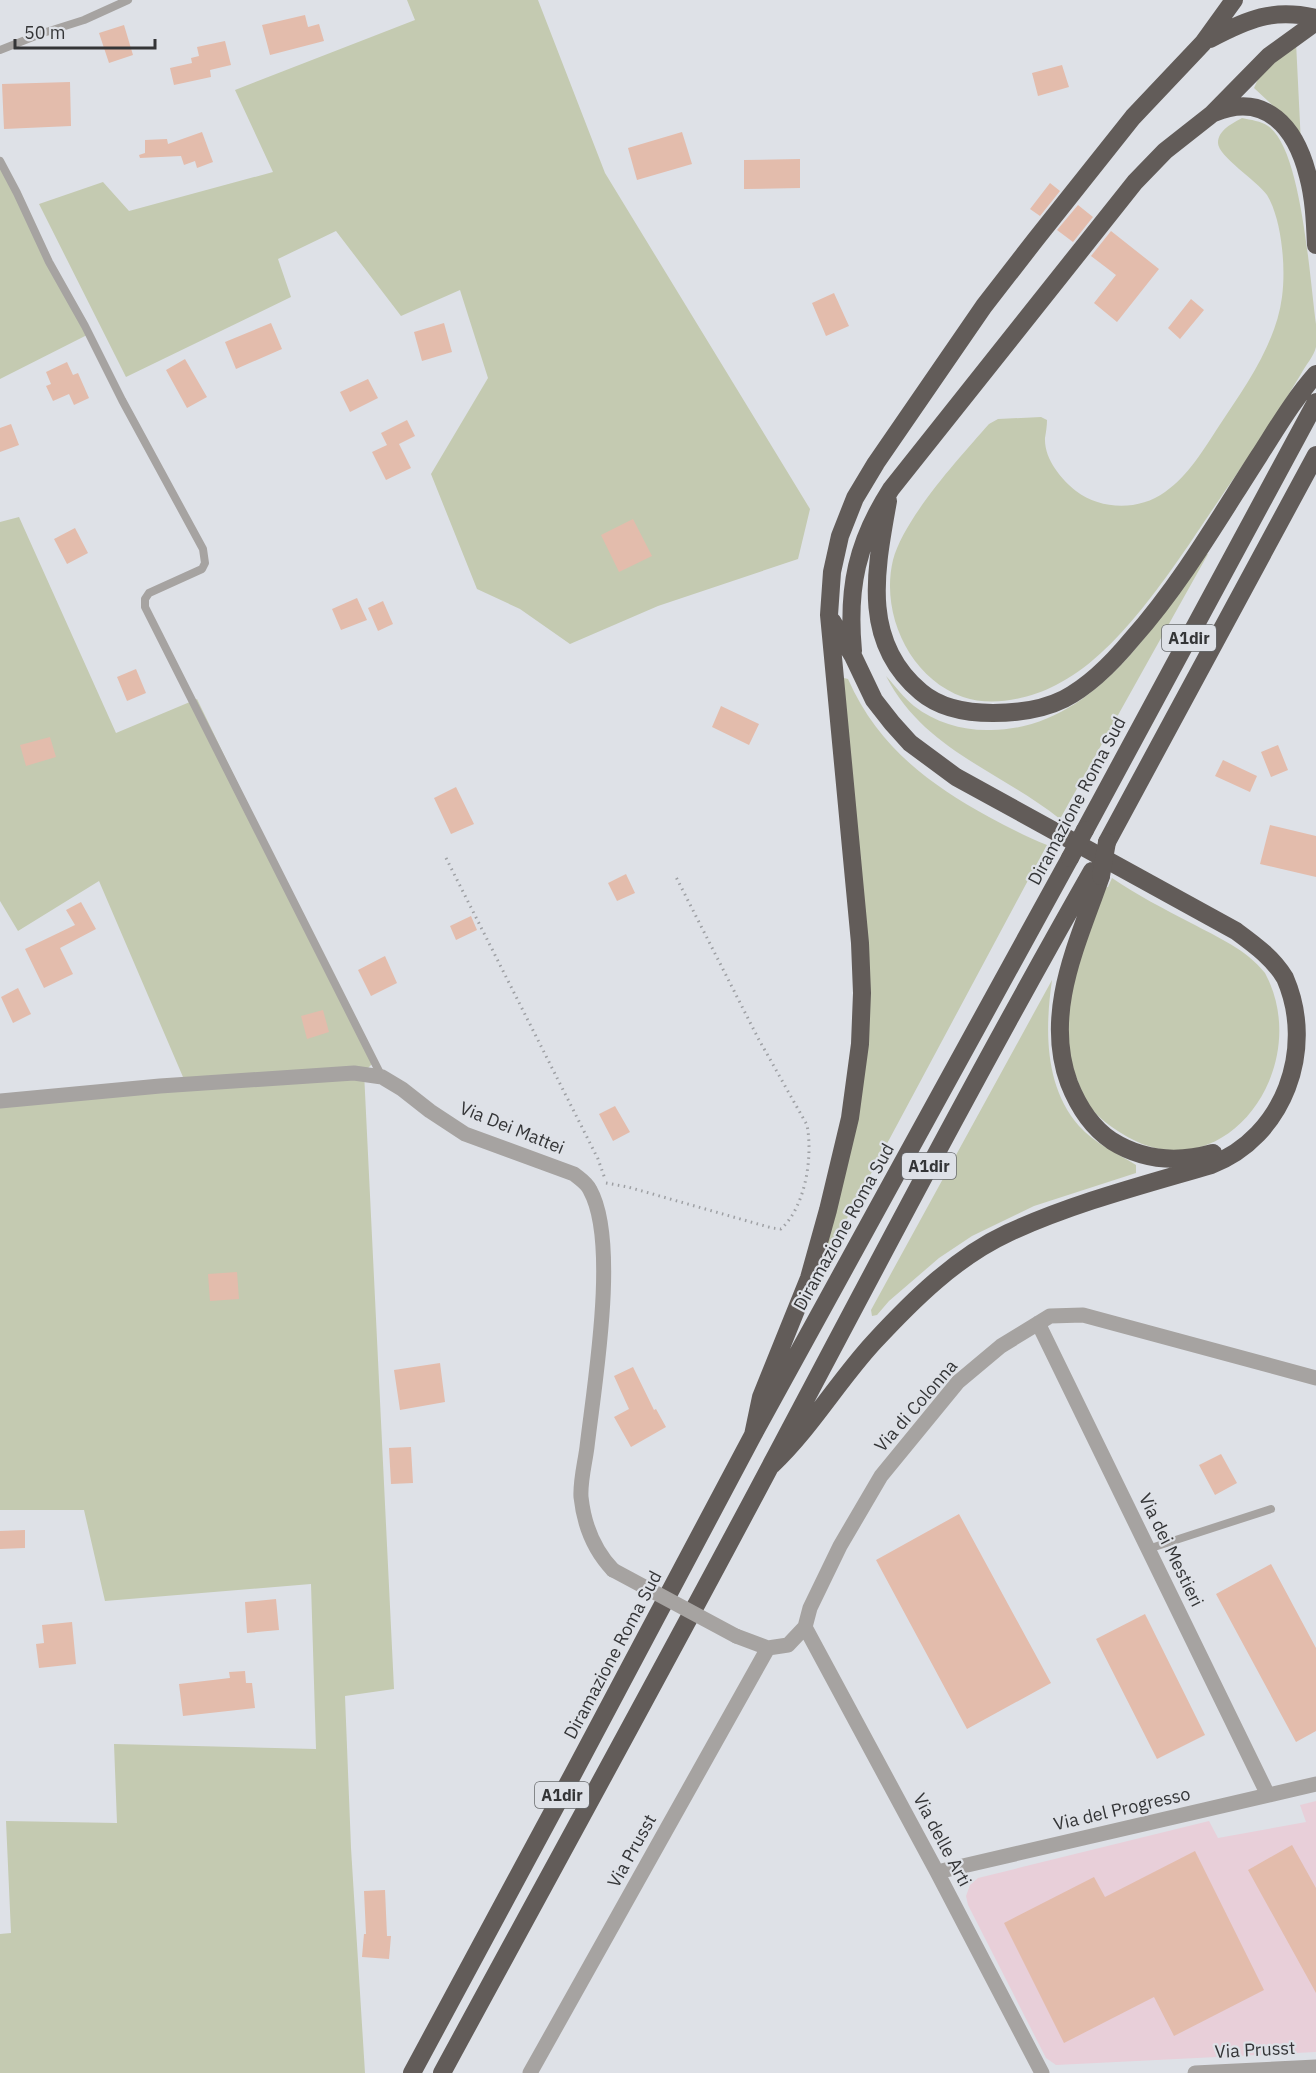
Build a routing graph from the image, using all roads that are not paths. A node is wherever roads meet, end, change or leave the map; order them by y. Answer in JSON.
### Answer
{"nodes":[{"id":1,"x":128,"y":0,"type":"edge"},
{"id":2,"x":1234,"y":0,"type":"edge"},
{"id":3,"x":1316,"y":20,"type":"edge"},
{"id":4,"x":1203,"y":43,"type":"junction"},
{"id":5,"x":0,"y":50,"type":"edge"},
{"id":6,"x":1212,"y":114,"type":"junction"},
{"id":7,"x":0,"y":161,"type":"edge"},
{"id":8,"x":1316,"y":245,"type":"edge"},
{"id":9,"x":1316,"y":374,"type":"edge"},
{"id":10,"x":1316,"y":402,"type":"edge"},
{"id":11,"x":1316,"y":456,"type":"edge"},
{"id":12,"x":891,"y":489,"type":"junction"},
{"id":13,"x":829,"y":615,"type":"junction"},
{"id":14,"x":853,"y":656,"type":"junction"},
{"id":15,"x":1096,"y":873,"type":"junction"},
{"id":16,"x":382,"y":1077,"type":"junction"},
{"id":17,"x":0,"y":1101,"type":"edge"},
{"id":18,"x":1241,"y":1148,"type":"junction"},
{"id":19,"x":1038,"y":1323,"type":"junction"},
{"id":20,"x":1316,"y":1377,"type":"edge"},
{"id":21,"x":753,"y":1436,"type":"junction"},
{"id":22,"x":772,"y":1465,"type":"junction"},
{"id":23,"x":1271,"y":1509,"type":"dead end"},
{"id":24,"x":1148,"y":1549,"type":"junction"},
{"id":25,"x":805,"y":1627,"type":"junction"},
{"id":26,"x":768,"y":1648,"type":"junction"},
{"id":27,"x":1316,"y":1784,"type":"edge"},
{"id":28,"x":1268,"y":1795,"type":"junction"},
{"id":29,"x":937,"y":1872,"type":"junction"},
{"id":30,"x":1316,"y":2067,"type":"edge"},
{"id":31,"x":412,"y":2073,"type":"edge"},
{"id":32,"x":442,"y":2073,"type":"edge"},
{"id":33,"x":530,"y":2073,"type":"edge"},
{"id":34,"x":1042,"y":2073,"type":"edge"},
{"id":35,"x":1195,"y":2073,"type":"edge"}],
"edges":[{"from":1,"to":5,"type":"lane"},
{"from":2,"to":4,"type":"highway"},
{"from":3,"to":4,"type":"highway"},
{"from":3,"to":6,"type":"highway"},
{"from":4,"to":13,"type":"highway"},
{"from":6,"to":8,"type":"highway"},
{"from":6,"to":12,"type":"highway"},
{"from":7,"to":16,"type":"lane"},
{"from":9,"to":12,"type":"highway"},
{"from":10,"to":21,"type":"highway","name":"Diramazione Roma Sud","number":"A1dir","bridge":true},
{"from":11,"to":15,"type":"highway","number":"A1dir","bridge":true},
{"from":12,"to":14,"type":"highway"},
{"from":13,"to":14,"type":"highway"},
{"from":13,"to":21,"type":"highway"},
{"from":14,"to":18,"type":"highway"},
{"from":15,"to":18,"type":"highway"},
{"from":15,"to":22,"type":"highway","number":"A1dir"},
{"from":16,"to":17,"type":"street","name":"Via Dei Mattei"},
{"from":16,"to":26,"type":"street","name":"Via Dei Mattei","bridge":true},
{"from":18,"to":22,"type":"highway"},
{"from":19,"to":20,"type":"street","name":"Via di Colonna"},
{"from":19,"to":24,"type":"street","name":"Via dei Mestieri"},
{"from":19,"to":25,"type":"street","name":"Via di Colonna"},
{"from":21,"to":31,"type":"highway","name":"Diramazione Roma Sud","number":"A1dir"},
{"from":22,"to":32,"type":"highway","number":"A1dir"},
{"from":23,"to":24,"type":"lane"},
{"from":24,"to":28,"type":"street","name":"Via dei Mestieri"},
{"from":25,"to":26,"type":"street"},
{"from":25,"to":29,"type":"street","name":"Via delle Arti"},
{"from":26,"to":33,"type":"street","name":"Via Prusst"},
{"from":27,"to":28,"type":"street","name":"Via del Progresso"},
{"from":28,"to":29,"type":"street","name":"Via del Progresso"},
{"from":29,"to":34,"type":"street","name":"Via delle Arti"},
{"from":30,"to":35,"type":"street","name":"Via Prusst"}]}
